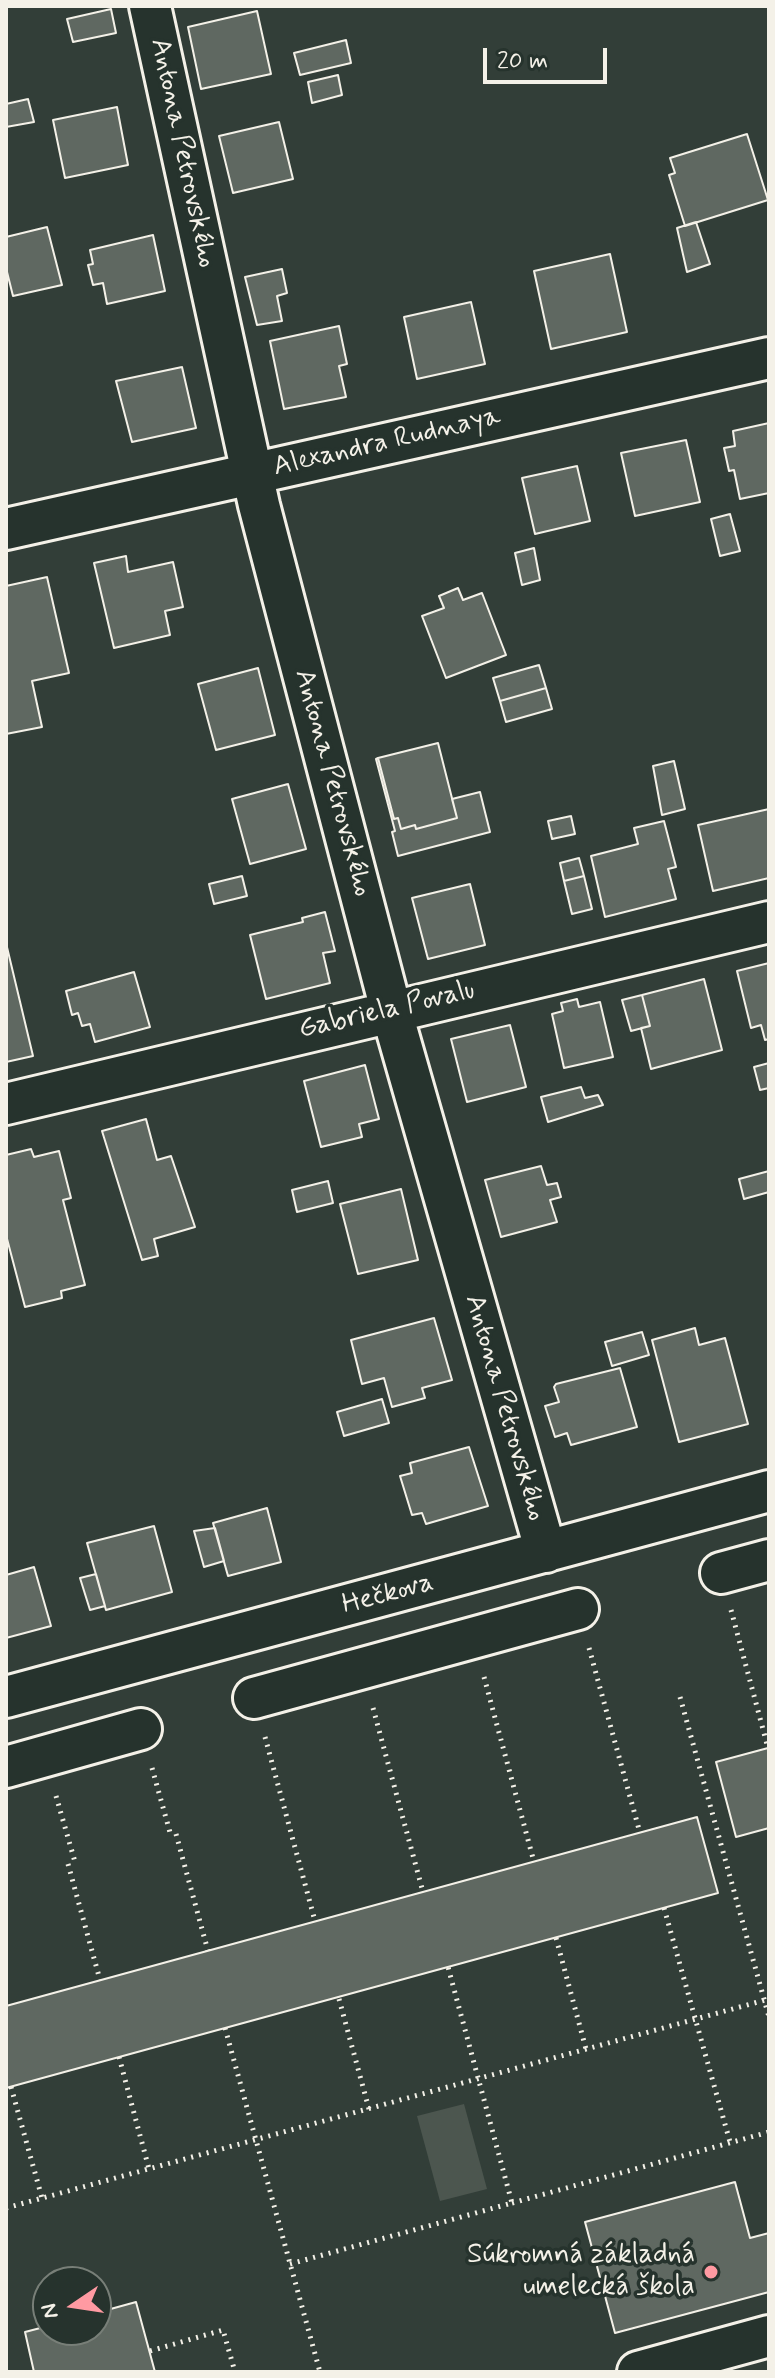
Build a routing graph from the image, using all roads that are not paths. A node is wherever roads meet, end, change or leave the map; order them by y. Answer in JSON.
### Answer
{"nodes":[{"id":1,"x":150,"y":6,"type":"edge"},
{"id":2,"x":769,"y":358,"type":"edge"},
{"id":3,"x":252,"y":473,"type":"junction"},
{"id":4,"x":6,"y":529,"type":"edge"},
{"id":5,"x":769,"y":922,"type":"edge"},
{"id":6,"x":391,"y":1010,"type":"junction"},
{"id":7,"x":6,"y":1104,"type":"edge"},
{"id":8,"x":769,"y":1491,"type":"edge"},
{"id":9,"x":546,"y":1552,"type":"junction"},
{"id":10,"x":769,"y":1560,"type":"edge"},
{"id":11,"x":503,"y":1564,"type":"junction"},
{"id":12,"x":721,"y":1573,"type":"road end"},
{"id":13,"x":578,"y":1609,"type":"road end"},
{"id":14,"x":293,"y":1620,"type":"junction"},
{"id":15,"x":520,"y":1626,"type":"junction"},
{"id":16,"x":310,"y":1683,"type":"junction"},
{"id":17,"x":6,"y":1697,"type":"edge"},
{"id":18,"x":254,"y":1698,"type":"road end"},
{"id":19,"x":141,"y":1729,"type":"road end"},
{"id":20,"x":6,"y":1767,"type":"edge"},
{"id":21,"x":769,"y":2336,"type":"edge"},
{"id":22,"x":638,"y":2372,"type":"edge"}],
"edges":[{"from":1,"to":3,"type":"street","name":"Antona Petrovského"},
{"from":2,"to":3,"type":"street","name":"Alexandra Rudnaya"},
{"from":3,"to":4,"type":"street","name":"Alexandra Rudnaya"},
{"from":3,"to":6,"type":"street","name":"Antona Petrovského"},
{"from":5,"to":6,"type":"street","name":"Gabriela Povalu"},
{"from":6,"to":7,"type":"street","name":"Gabriela Povalu"},
{"from":6,"to":9,"type":"street","name":"Antona Petrovského"},
{"from":8,"to":9,"type":"street","name":"Hečkova"},
{"from":9,"to":11,"type":"street","name":"Hečkova"},
{"from":10,"to":12,"type":"street"},
{"from":11,"to":14,"type":"street","name":"Hečkova"},
{"from":11,"to":15,"type":"street"},
{"from":13,"to":15,"type":"street"},
{"from":14,"to":16,"type":"street"},
{"from":14,"to":17,"type":"street","name":"Hečkova"},
{"from":15,"to":16,"type":"street"},
{"from":16,"to":18,"type":"street"},
{"from":19,"to":20,"type":"street"},
{"from":21,"to":22,"type":"street"}]}
